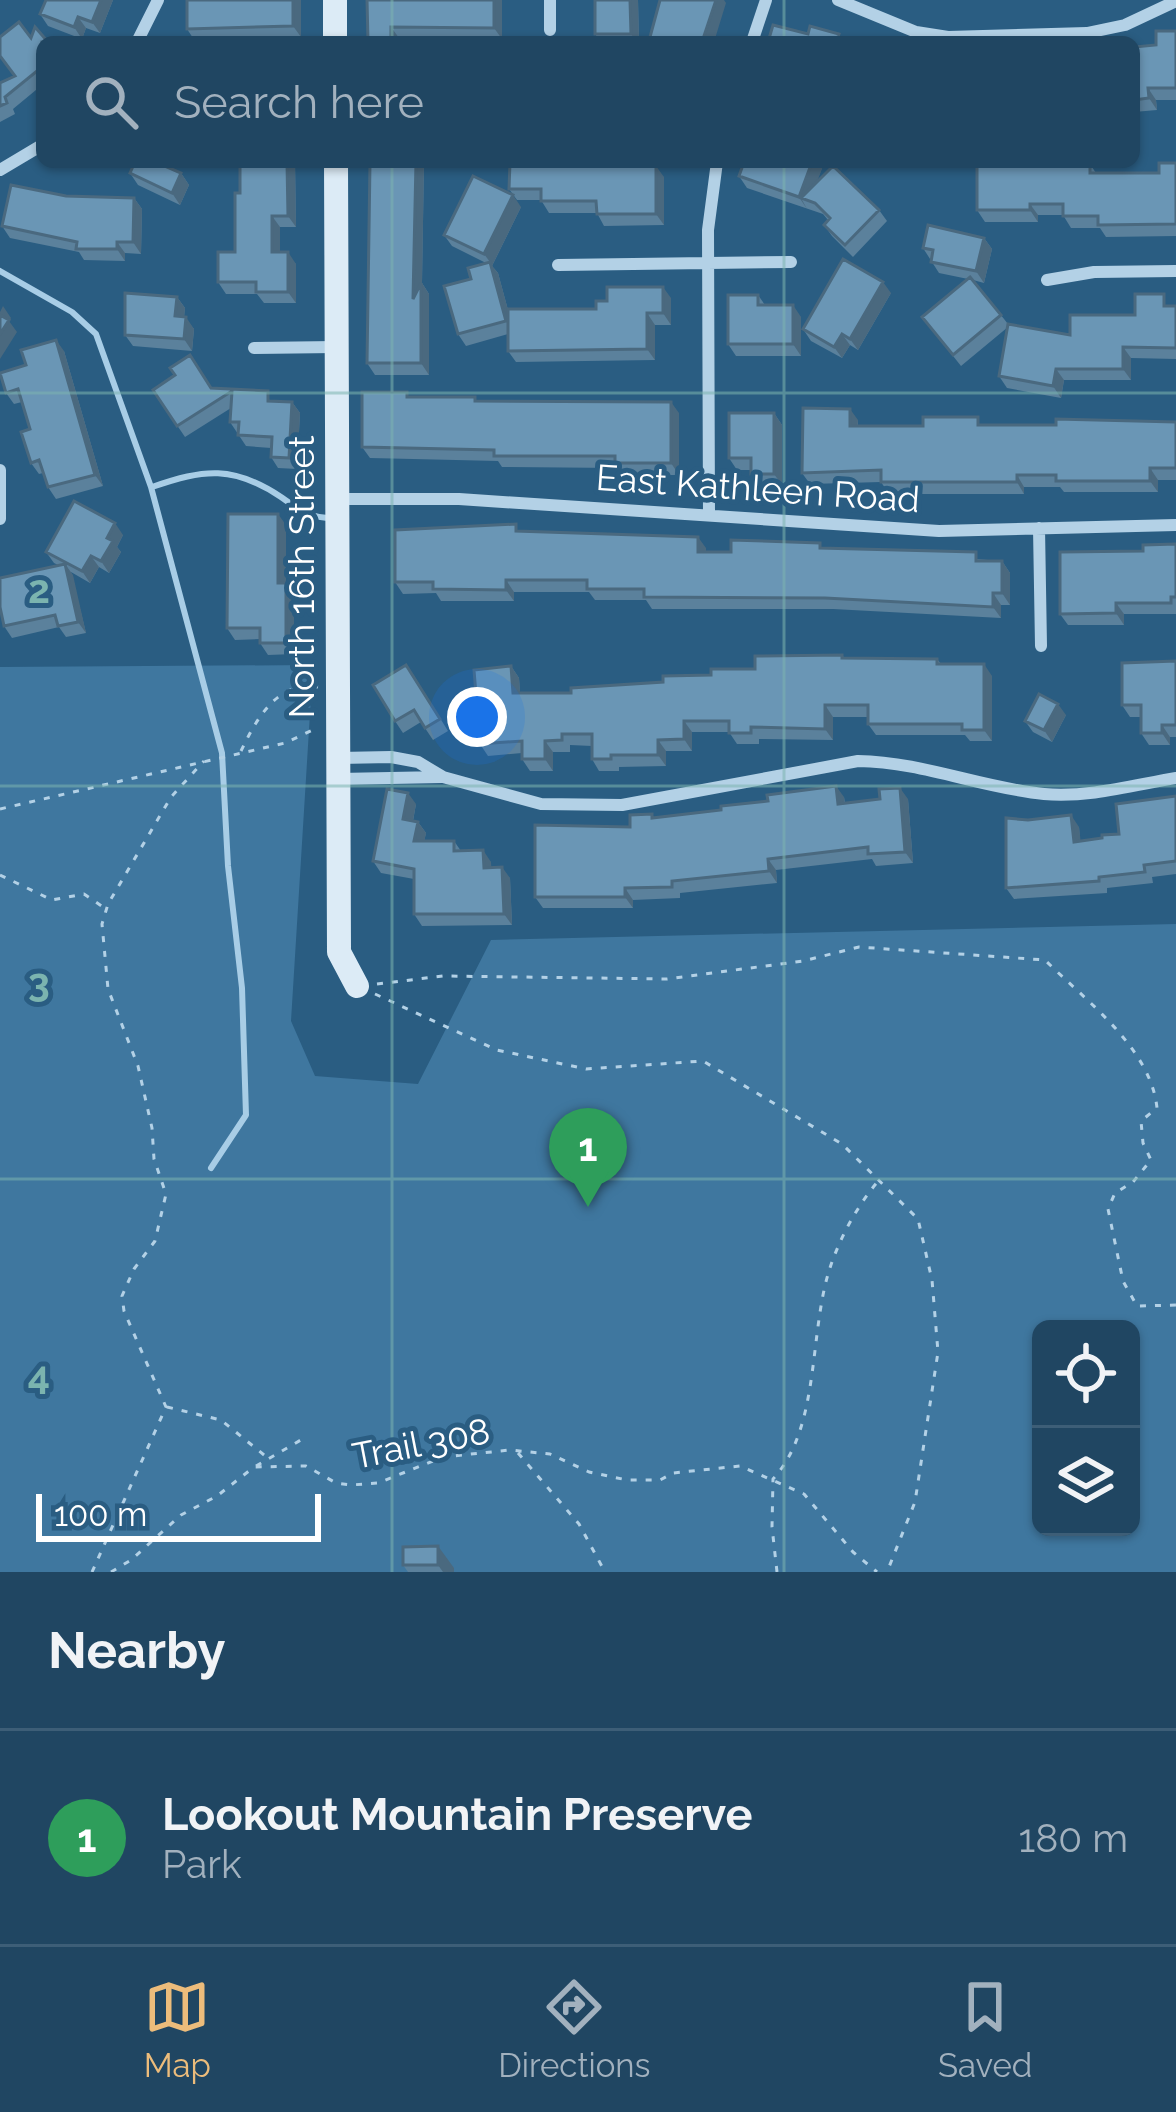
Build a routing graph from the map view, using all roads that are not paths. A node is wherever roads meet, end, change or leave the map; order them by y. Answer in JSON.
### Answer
{"nodes":[{"id":1,"x":158,"y":0,"type":"edge"},
{"id":2,"x":334,"y":0,"type":"edge"},
{"id":3,"x":550,"y":0,"type":"edge"},
{"id":4,"x":766,"y":0,"type":"edge"},
{"id":5,"x":838,"y":0,"type":"edge"},
{"id":6,"x":1176,"y":1,"type":"edge"},
{"id":7,"x":550,"y":30,"type":"dead end"},
{"id":8,"x":140,"y":36,"type":"edge"},
{"id":9,"x":335,"y":36,"type":"edge"},
{"id":10,"x":754,"y":36,"type":"edge"},
{"id":11,"x":942,"y":36,"type":"edge"},
{"id":12,"x":983,"y":36,"type":"edge"},
{"id":13,"x":36,"y":149,"type":"edge"},
{"id":14,"x":336,"y":168,"type":"edge"},
{"id":15,"x":716,"y":168,"type":"edge"},
{"id":16,"x":0,"y":170,"type":"edge"},
{"id":17,"x":790,"y":262,"type":"dead end"},
{"id":18,"x":708,"y":263,"type":"junction"},
{"id":19,"x":558,"y":265,"type":"dead end"},
{"id":20,"x":1176,"y":271,"type":"edge"},
{"id":21,"x":1047,"y":280,"type":"dead end"},
{"id":22,"x":336,"y":347,"type":"junction"},
{"id":23,"x":254,"y":348,"type":"dead end"},
{"id":24,"x":0,"y":470,"type":"edge"},
{"id":25,"x":337,"y":499,"type":"junction"},
{"id":26,"x":709,"y":514,"type":"junction"},
{"id":27,"x":0,"y":519,"type":"edge"},
{"id":28,"x":1176,"y":525,"type":"edge"},
{"id":29,"x":1039,"y":528,"type":"junction"},
{"id":30,"x":1041,"y":646,"type":"dead end"},
{"id":31,"x":366,"y":757,"type":"junction"},
{"id":32,"x":406,"y":760,"type":"junction"},
{"id":33,"x":339,"y":768,"type":"junction"},
{"id":34,"x":443,"y":777,"type":"junction"},
{"id":35,"x":367,"y":778,"type":"junction"},
{"id":36,"x":408,"y":778,"type":"junction"},
{"id":37,"x":1176,"y":778,"type":"edge"},
{"id":38,"x":357,"y":986,"type":"road end"}],
"edges":[{"from":1,"to":8,"type":"street"},
{"from":2,"to":9,"type":"street"},
{"from":3,"to":7,"type":"street"},
{"from":4,"to":10,"type":"street"},
{"from":5,"to":11,"type":"street"},
{"from":6,"to":12,"type":"street"},
{"from":13,"to":16,"type":"street"},
{"from":14,"to":22,"type":"street","name":"North 16th Street"},
{"from":15,"to":18,"type":"street"},
{"from":17,"to":18,"type":"street"},
{"from":18,"to":19,"type":"street"},
{"from":18,"to":26,"type":"street"},
{"from":20,"to":21,"type":"street"},
{"from":22,"to":23,"type":"street"},
{"from":22,"to":25,"type":"street","name":"North 16th Street"},
{"from":24,"to":27,"type":"street"},
{"from":25,"to":26,"type":"street","name":"East Kathleen Road"},
{"from":25,"to":33,"type":"street","name":"North 16th Street"},
{"from":26,"to":29,"type":"street","name":"East Kathleen Road"},
{"from":28,"to":29,"type":"street","name":"East Kathleen Road"},
{"from":29,"to":30,"type":"street"},
{"from":31,"to":32,"type":"street"},
{"from":31,"to":33,"type":"street"},
{"from":31,"to":35,"type":"street"},
{"from":32,"to":34,"type":"street"},
{"from":32,"to":36,"type":"street"},
{"from":33,"to":35,"type":"street"},
{"from":33,"to":38,"type":"street","name":"North 16th Street"},
{"from":34,"to":36,"type":"street"},
{"from":34,"to":37,"type":"street"},
{"from":35,"to":36,"type":"street"}]}
